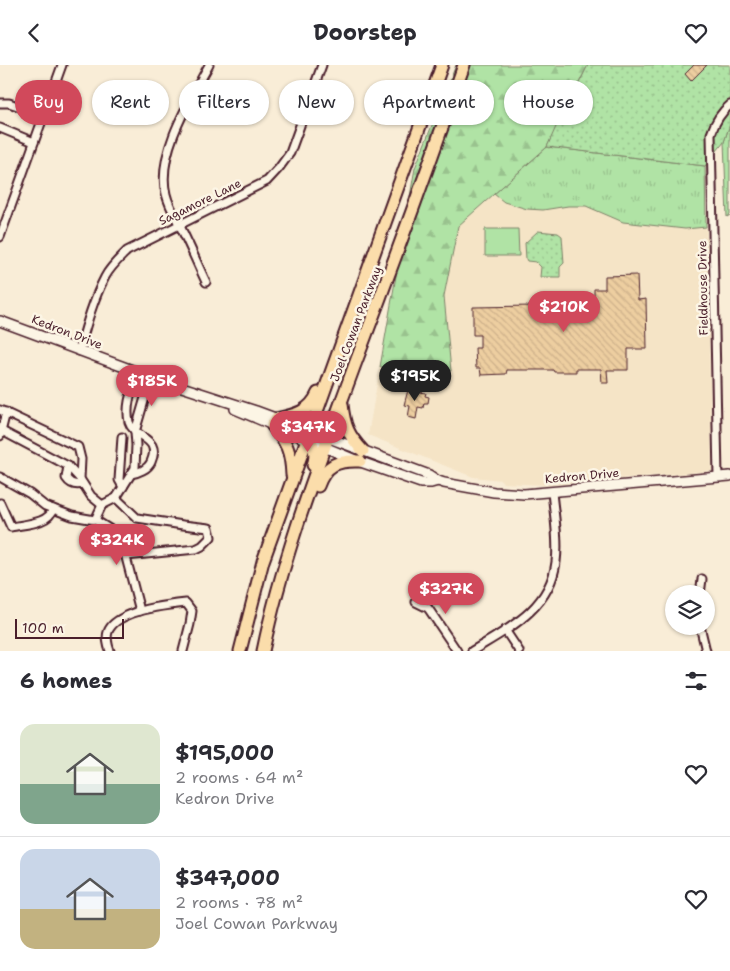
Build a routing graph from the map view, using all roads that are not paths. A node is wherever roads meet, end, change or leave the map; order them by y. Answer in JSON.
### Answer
{"nodes":[{"id":1,"x":62,"y":65,"type":"edge"},
{"id":2,"x":209,"y":65,"type":"edge"},
{"id":3,"x":322,"y":65,"type":"edge"},
{"id":4,"x":442,"y":65,"type":"edge"},
{"id":5,"x":464,"y":65,"type":"edge"},
{"id":6,"x":56,"y":80,"type":"edge"},
{"id":7,"x":0,"y":103,"type":"edge"},
{"id":8,"x":15,"y":105,"type":"edge"},
{"id":9,"x":730,"y":105,"type":"edge"},
{"id":10,"x":40,"y":125,"type":"edge"},
{"id":11,"x":0,"y":129,"type":"edge"},
{"id":12,"x":34,"y":142,"type":"junction"},
{"id":13,"x":2,"y":223,"type":"edge"},
{"id":14,"x":179,"y":225,"type":"junction"},
{"id":15,"x":0,"y":237,"type":"edge"},
{"id":16,"x":206,"y":282,"type":"dead end"},
{"id":17,"x":351,"y":313,"type":"junction"},
{"id":18,"x":0,"y":321,"type":"edge"},
{"id":19,"x":346,"y":327,"type":"junction"},
{"id":20,"x":78,"y":351,"type":"junction"},
{"id":21,"x":138,"y":372,"type":"junction"},
{"id":22,"x":151,"y":377,"type":"junction"},
{"id":23,"x":342,"y":401,"type":"junction"},
{"id":24,"x":3,"y":411,"type":"edge"},
{"id":25,"x":274,"y":422,"type":"junction"},
{"id":26,"x":1,"y":432,"type":"edge"},
{"id":27,"x":135,"y":432,"type":"junction"},
{"id":28,"x":308,"y":435,"type":"junction"},
{"id":29,"x":122,"y":437,"type":"dead end"},
{"id":30,"x":326,"y":443,"type":"junction"},
{"id":31,"x":361,"y":456,"type":"junction"},
{"id":32,"x":131,"y":474,"type":"junction"},
{"id":33,"x":0,"y":477,"type":"edge"},
{"id":34,"x":718,"y":477,"type":"junction"},
{"id":35,"x":730,"y":477,"type":"edge"},
{"id":36,"x":292,"y":481,"type":"junction"},
{"id":37,"x":82,"y":482,"type":"junction"},
{"id":38,"x":123,"y":487,"type":"junction"},
{"id":39,"x":552,"y":492,"type":"junction"},
{"id":40,"x":116,"y":498,"type":"junction"},
{"id":41,"x":0,"y":503,"type":"edge"},
{"id":42,"x":102,"y":505,"type":"junction"},
{"id":43,"x":53,"y":509,"type":"junction"},
{"id":44,"x":95,"y":520,"type":"junction"},
{"id":45,"x":126,"y":556,"type":"junction"},
{"id":46,"x":283,"y":567,"type":"junction"},
{"id":47,"x":702,"y":579,"type":"dead end"},
{"id":48,"x":701,"y":585,"type":"edge"},
{"id":49,"x":416,"y":602,"type":"dead end"},
{"id":50,"x":140,"y":611,"type":"junction"},
{"id":51,"x":505,"y":630,"type":"junction"},
{"id":52,"x":702,"y":635,"type":"edge"},
{"id":53,"x":110,"y":651,"type":"edge"},
{"id":54,"x":183,"y":651,"type":"edge"},
{"id":55,"x":240,"y":651,"type":"edge"},
{"id":56,"x":262,"y":651,"type":"edge"},
{"id":57,"x":458,"y":651,"type":"edge"},
{"id":58,"x":472,"y":651,"type":"edge"},
{"id":59,"x":519,"y":651,"type":"edge"},
{"id":60,"x":706,"y":651,"type":"edge"}],
"edges":[{"from":1,"to":6,"type":"street"},
{"from":2,"to":14,"type":"street"},
{"from":3,"to":14,"type":"street","name":"Sagamore Lane"},
{"from":4,"to":17,"type":"main road","name":"Joel Cowan Parkway"},
{"from":5,"to":23,"type":"main road","name":"Joel Cowan Parkway"},
{"from":7,"to":8,"type":"street"},
{"from":9,"to":34,"type":"street","name":"Fieldhouse Drive"},
{"from":10,"to":12,"type":"street"},
{"from":11,"to":12,"type":"street"},
{"from":12,"to":13,"type":"street"},
{"from":13,"to":15,"type":"street"},
{"from":14,"to":16,"type":"street"},
{"from":14,"to":20,"type":"street","name":"Sagamore Lane"},
{"from":17,"to":19,"type":"main road","name":"Joel Cowan Parkway"},
{"from":17,"to":30,"type":"main road"},
{"from":18,"to":20,"type":"street","name":"Kedron Drive"},
{"from":19,"to":25,"type":"main road"},
{"from":19,"to":28,"type":"main road","name":"Joel Cowan Parkway"},
{"from":20,"to":21,"type":"street","name":"Kedron Drive"},
{"from":21,"to":22,"type":"street","name":"Kedron Drive"},
{"from":21,"to":27,"type":"street"},
{"from":22,"to":25,"type":"street","name":"Kedron Drive"},
{"from":22,"to":27,"type":"street"},
{"from":23,"to":30,"type":"main road","name":"Joel Cowan Parkway"},
{"from":23,"to":31,"type":"main road"},
{"from":24,"to":26,"type":"street"},
{"from":24,"to":37,"type":"street"},
{"from":25,"to":28,"type":"street","name":"Kedron Drive"},
{"from":25,"to":36,"type":"main road"},
{"from":26,"to":37,"type":"street"},
{"from":27,"to":32,"type":"street"},
{"from":27,"to":32,"type":"street"},
{"from":28,"to":30,"type":"street","name":"Kedron Drive"},
{"from":28,"to":36,"type":"main road","name":"Joel Cowan Parkway"},
{"from":28,"to":46,"type":"main road"},
{"from":29,"to":38,"type":"street"},
{"from":30,"to":31,"type":"street","name":"Kedron Drive"},
{"from":30,"to":46,"type":"main road","name":"Joel Cowan Parkway"},
{"from":31,"to":39,"type":"street","name":"Kedron Drive"},
{"from":31,"to":46,"type":"main road"},
{"from":32,"to":38,"type":"street"},
{"from":33,"to":43,"type":"street"},
{"from":34,"to":35,"type":"street","name":"Kedron Drive"},
{"from":34,"to":39,"type":"street","name":"Kedron Drive"},
{"from":36,"to":55,"type":"main road","name":"Joel Cowan Parkway"},
{"from":37,"to":42,"type":"street"},
{"from":38,"to":40,"type":"street"},
{"from":39,"to":51,"type":"street"},
{"from":40,"to":42,"type":"street"},
{"from":40,"to":45,"type":"street"},
{"from":41,"to":43,"type":"street"},
{"from":42,"to":44,"type":"street"},
{"from":43,"to":44,"type":"street"},
{"from":44,"to":45,"type":"street"},
{"from":45,"to":50,"type":"street"},
{"from":46,"to":56,"type":"main road","name":"Joel Cowan Parkway"},
{"from":47,"to":48,"type":"street"},
{"from":49,"to":57,"type":"street"},
{"from":50,"to":53,"type":"street"},
{"from":50,"to":54,"type":"street"},
{"from":51,"to":58,"type":"street"},
{"from":51,"to":59,"type":"street"},
{"from":52,"to":60,"type":"street"}]}
